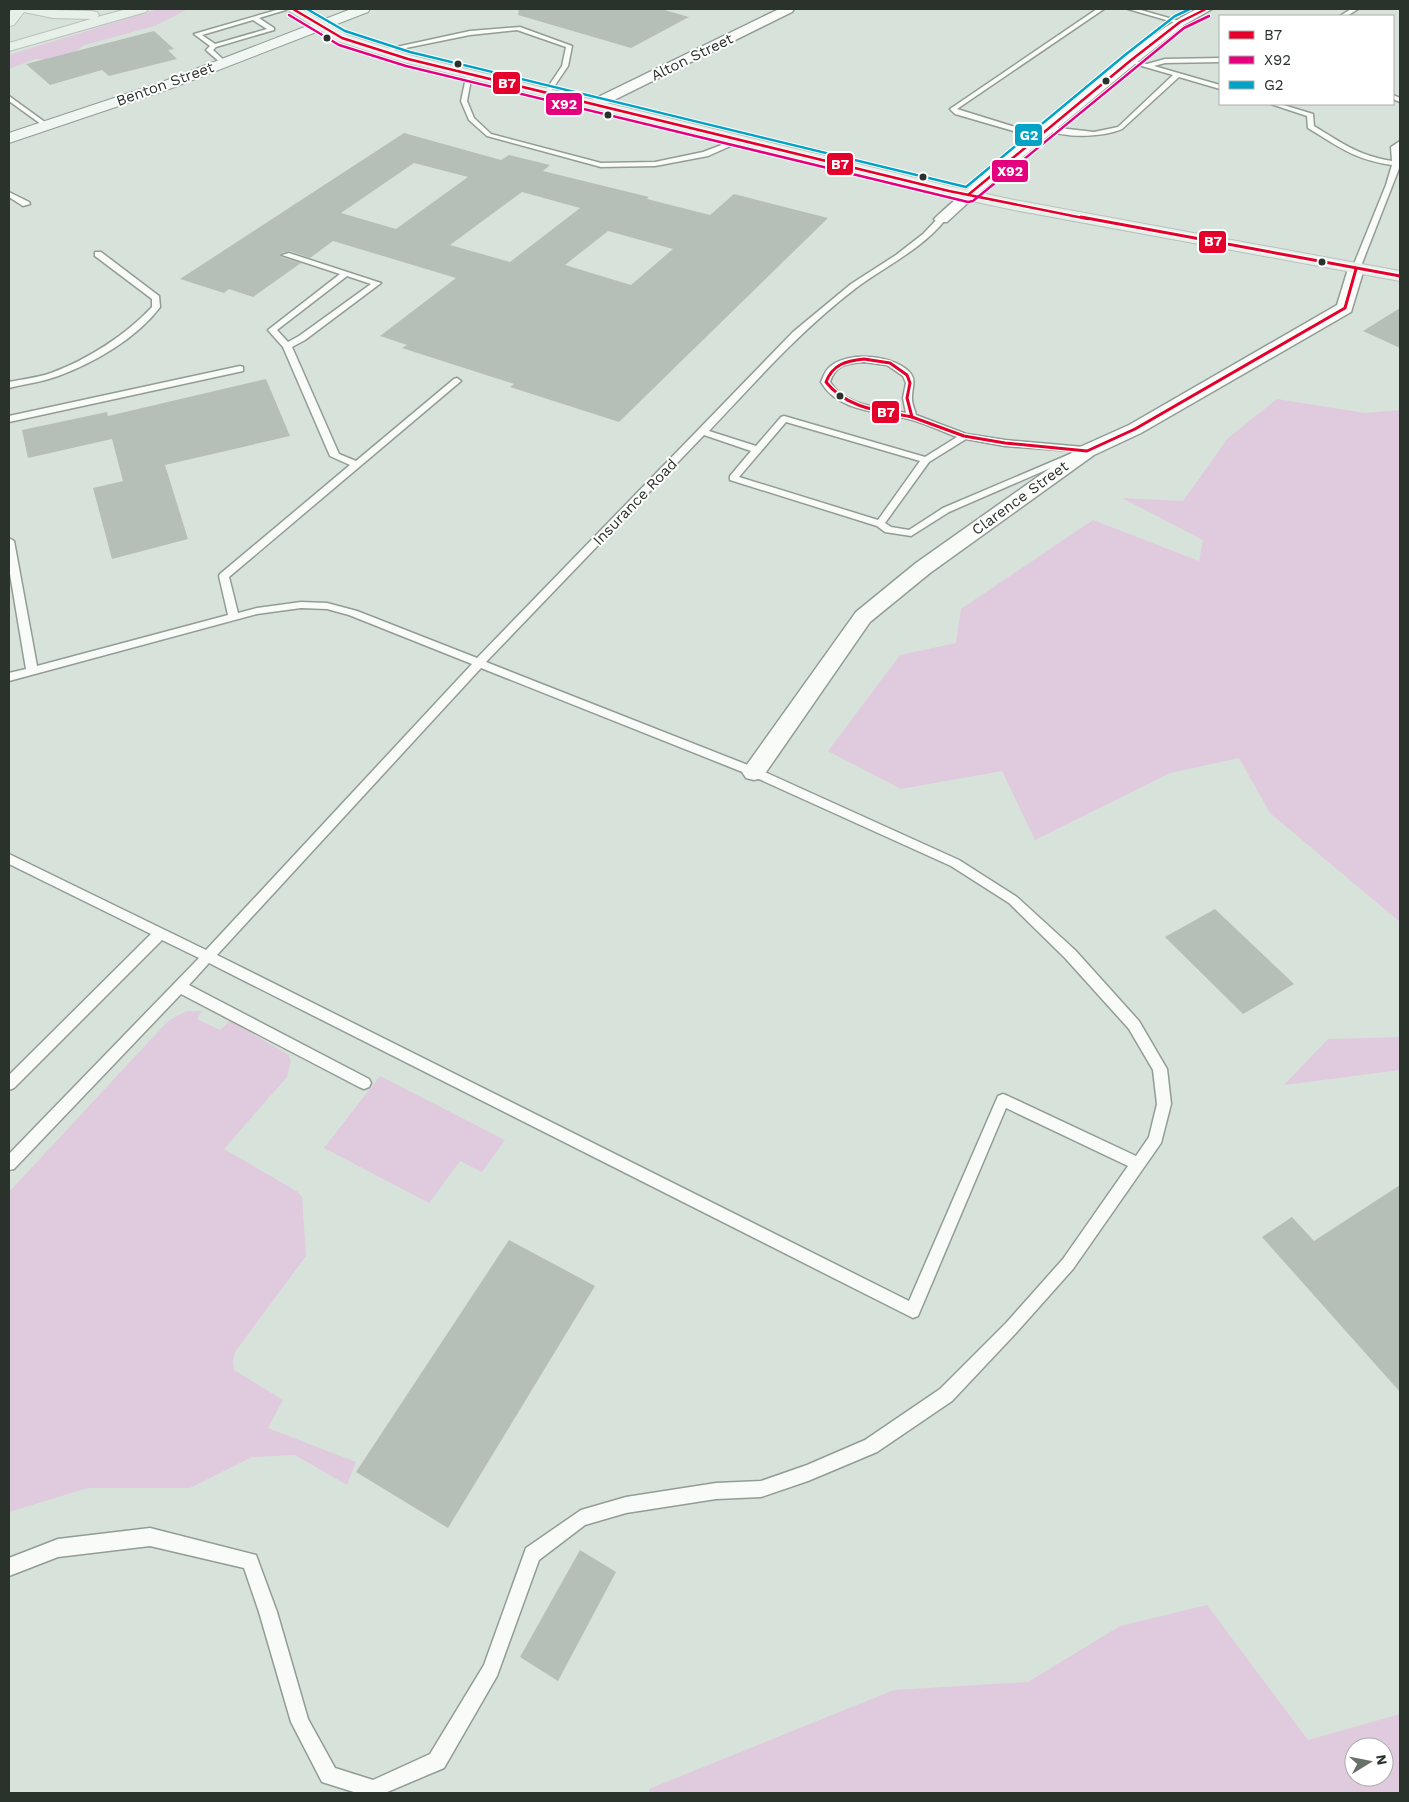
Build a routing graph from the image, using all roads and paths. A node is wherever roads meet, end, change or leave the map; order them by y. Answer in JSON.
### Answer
{"nodes":[{"id":1,"x":18,"y":9,"type":"edge"},
{"id":2,"x":29,"y":9,"type":"edge"},
{"id":3,"x":141,"y":9,"type":"edge"},
{"id":4,"x":286,"y":9,"type":"edge"},
{"id":5,"x":293,"y":9,"type":"edge"},
{"id":6,"x":363,"y":9,"type":"edge"},
{"id":7,"x":788,"y":9,"type":"edge"},
{"id":8,"x":1101,"y":9,"type":"edge"},
{"id":9,"x":1131,"y":9,"type":"edge"},
{"id":10,"x":1206,"y":9,"type":"edge"},
{"id":11,"x":9,"y":13,"type":"edge"},
{"id":12,"x":125,"y":13,"type":"junction"},
{"id":13,"x":254,"y":18,"type":"junction"},
{"id":14,"x":9,"y":22,"type":"edge"},
{"id":15,"x":1180,"y":22,"type":"junction"},
{"id":16,"x":320,"y":26,"type":"junction"},
{"id":17,"x":214,"y":46,"type":"junction"},
{"id":18,"x":9,"y":47,"type":"edge"},
{"id":19,"x":381,"y":51,"type":"junction"},
{"id":20,"x":1219,"y":60,"type":"edge"},
{"id":21,"x":1130,"y":61,"type":"junction"},
{"id":22,"x":224,"y":63,"type":"junction"},
{"id":23,"x":1149,"y":66,"type":"junction"},
{"id":24,"x":469,"y":74,"type":"junction"},
{"id":25,"x":1178,"y":74,"type":"junction"},
{"id":26,"x":1219,"y":87,"type":"edge"},
{"id":27,"x":546,"y":93,"type":"junction"},
{"id":28,"x":9,"y":98,"type":"edge"},
{"id":29,"x":595,"y":104,"type":"junction"},
{"id":30,"x":1277,"y":105,"type":"edge"},
{"id":31,"x":47,"y":126,"type":"junction"},
{"id":32,"x":1050,"y":129,"type":"junction"},
{"id":33,"x":1038,"y":137,"type":"junction"},
{"id":34,"x":9,"y":138,"type":"edge"},
{"id":35,"x":740,"y":140,"type":"junction"},
{"id":36,"x":1400,"y":143,"type":"edge"},
{"id":37,"x":1398,"y":164,"type":"edge"},
{"id":38,"x":9,"y":194,"type":"edge"},
{"id":39,"x":968,"y":195,"type":"junction"},
{"id":40,"x":26,"y":204,"type":"dead end"},
{"id":41,"x":942,"y":218,"type":"joint"},
{"id":42,"x":98,"y":254,"type":"dead end"},
{"id":43,"x":286,"y":255,"type":"dead end"},
{"id":44,"x":1356,"y":269,"type":"junction"},
{"id":45,"x":346,"y":273,"type":"junction"},
{"id":46,"x":1400,"y":276,"type":"edge"},
{"id":47,"x":287,"y":346,"type":"junction"},
{"id":48,"x":240,"y":369,"type":"dead end"},
{"id":49,"x":456,"y":380,"type":"dead end"},
{"id":50,"x":9,"y":385,"type":"edge"},
{"id":51,"x":912,"y":417,"type":"junction"},
{"id":52,"x":9,"y":419,"type":"edge"},
{"id":53,"x":703,"y":432,"type":"junction"},
{"id":54,"x":964,"y":436,"type":"junction"},
{"id":55,"x":758,"y":450,"type":"junction"},
{"id":56,"x":1086,"y":451,"type":"junction"},
{"id":57,"x":926,"y":460,"type":"junction"},
{"id":58,"x":355,"y":464,"type":"junction"},
{"id":59,"x":880,"y":524,"type":"junction"},
{"id":60,"x":9,"y":541,"type":"edge"},
{"id":61,"x":234,"y":617,"type":"junction"},
{"id":62,"x":479,"y":663,"type":"junction"},
{"id":63,"x":32,"y":671,"type":"junction"},
{"id":64,"x":9,"y":677,"type":"edge"},
{"id":65,"x":754,"y":772,"type":"junction"},
{"id":66,"x":9,"y":859,"type":"edge"},
{"id":67,"x":160,"y":933,"type":"junction"},
{"id":68,"x":207,"y":956,"type":"junction"},
{"id":69,"x":178,"y":986,"type":"junction"},
{"id":70,"x":364,"y":1083,"type":"dead end"},
{"id":71,"x":9,"y":1084,"type":"edge"},
{"id":72,"x":9,"y":1164,"type":"edge"},
{"id":73,"x":1138,"y":1164,"type":"junction"},
{"id":74,"x":9,"y":1567,"type":"edge"}],
"edges":[{"from":1,"to":11,"type":"lane"},
{"from":1,"to":14,"type":"main road"},
{"from":2,"to":12,"type":"main road"},
{"from":3,"to":12,"type":"main road"},
{"from":4,"to":13,"type":"lane"},
{"from":5,"to":16,"type":"main road"},
{"from":6,"to":16,"type":"main road","name":"Benton Street"},
{"from":7,"to":29,"type":"street","name":"Alton Street"},
{"from":8,"to":33,"type":"lane"},
{"from":9,"to":15,"type":"lane"},
{"from":10,"to":15,"type":"street","name":"Insurance Road"},
{"from":12,"to":18,"type":"main road"},
{"from":13,"to":17,"type":"lane"},
{"from":13,"to":17,"type":"lane"},
{"from":15,"to":21,"type":"street","name":"Insurance Road"},
{"from":16,"to":19,"type":"main road"},
{"from":16,"to":22,"type":"main road","name":"Benton Street"},
{"from":17,"to":22,"type":"lane"},
{"from":19,"to":24,"type":"main road"},
{"from":19,"to":27,"type":"lane"},
{"from":20,"to":23,"type":"lane"},
{"from":21,"to":23,"type":"lane"},
{"from":21,"to":32,"type":"street","name":"Insurance Road"},
{"from":22,"to":31,"type":"main road","name":"Benton Street"},
{"from":23,"to":25,"type":"lane"},
{"from":24,"to":27,"type":"main road"},
{"from":24,"to":35,"type":"lane"},
{"from":25,"to":26,"type":"lane"},
{"from":25,"to":32,"type":"lane"},
{"from":27,"to":29,"type":"main road"},
{"from":28,"to":31,"type":"lane"},
{"from":29,"to":35,"type":"main road"},
{"from":30,"to":37,"type":"lane"},
{"from":31,"to":34,"type":"main road","name":"Benton Street"},
{"from":32,"to":33,"type":"street","name":"Insurance Road"},
{"from":33,"to":39,"type":"street","name":"Insurance Road"},
{"from":35,"to":39,"type":"main road"},
{"from":36,"to":37,"type":"lane"},
{"from":37,"to":44,"type":"lane"},
{"from":38,"to":40,"type":"lane"},
{"from":39,"to":41,"type":"street","name":"Insurance Road"},
{"from":39,"to":44,"type":"main road"},
{"from":41,"to":53,"type":"lane","name":"Insurance Road"},
{"from":42,"to":50,"type":"lane"},
{"from":43,"to":45,"type":"lane"},
{"from":44,"to":46,"type":"main road"},
{"from":44,"to":56,"type":"street","name":"Clarence Street"},
{"from":45,"to":47,"type":"lane"},
{"from":45,"to":47,"type":"lane"},
{"from":47,"to":58,"type":"lane"},
{"from":48,"to":52,"type":"lane"},
{"from":49,"to":58,"type":"lane"},
{"from":51,"to":51,"type":"lane"},
{"from":51,"to":54,"type":"lane"},
{"from":53,"to":55,"type":"lane"},
{"from":53,"to":62,"type":"lane","name":"Insurance Road"},
{"from":54,"to":56,"type":"lane"},
{"from":54,"to":57,"type":"lane"},
{"from":55,"to":57,"type":"lane"},
{"from":55,"to":59,"type":"lane"},
{"from":56,"to":59,"type":"lane"},
{"from":56,"to":65,"type":"street","name":"Clarence Street"},
{"from":57,"to":59,"type":"lane"},
{"from":58,"to":61,"type":"lane"},
{"from":60,"to":63,"type":"lane"},
{"from":61,"to":62,"type":"lane"},
{"from":61,"to":63,"type":"lane"},
{"from":62,"to":65,"type":"lane"},
{"from":62,"to":68,"type":"lane","name":"Insurance Road"},
{"from":63,"to":64,"type":"lane"},
{"from":65,"to":73,"type":"lane"},
{"from":66,"to":67,"type":"lane"},
{"from":67,"to":68,"type":"lane"},
{"from":67,"to":71,"type":"lane"},
{"from":68,"to":69,"type":"lane","name":"Insurance Road"},
{"from":68,"to":73,"type":"lane"},
{"from":69,"to":70,"type":"lane"},
{"from":69,"to":72,"type":"lane","name":"Insurance Road"},
{"from":73,"to":74,"type":"lane"}]}
